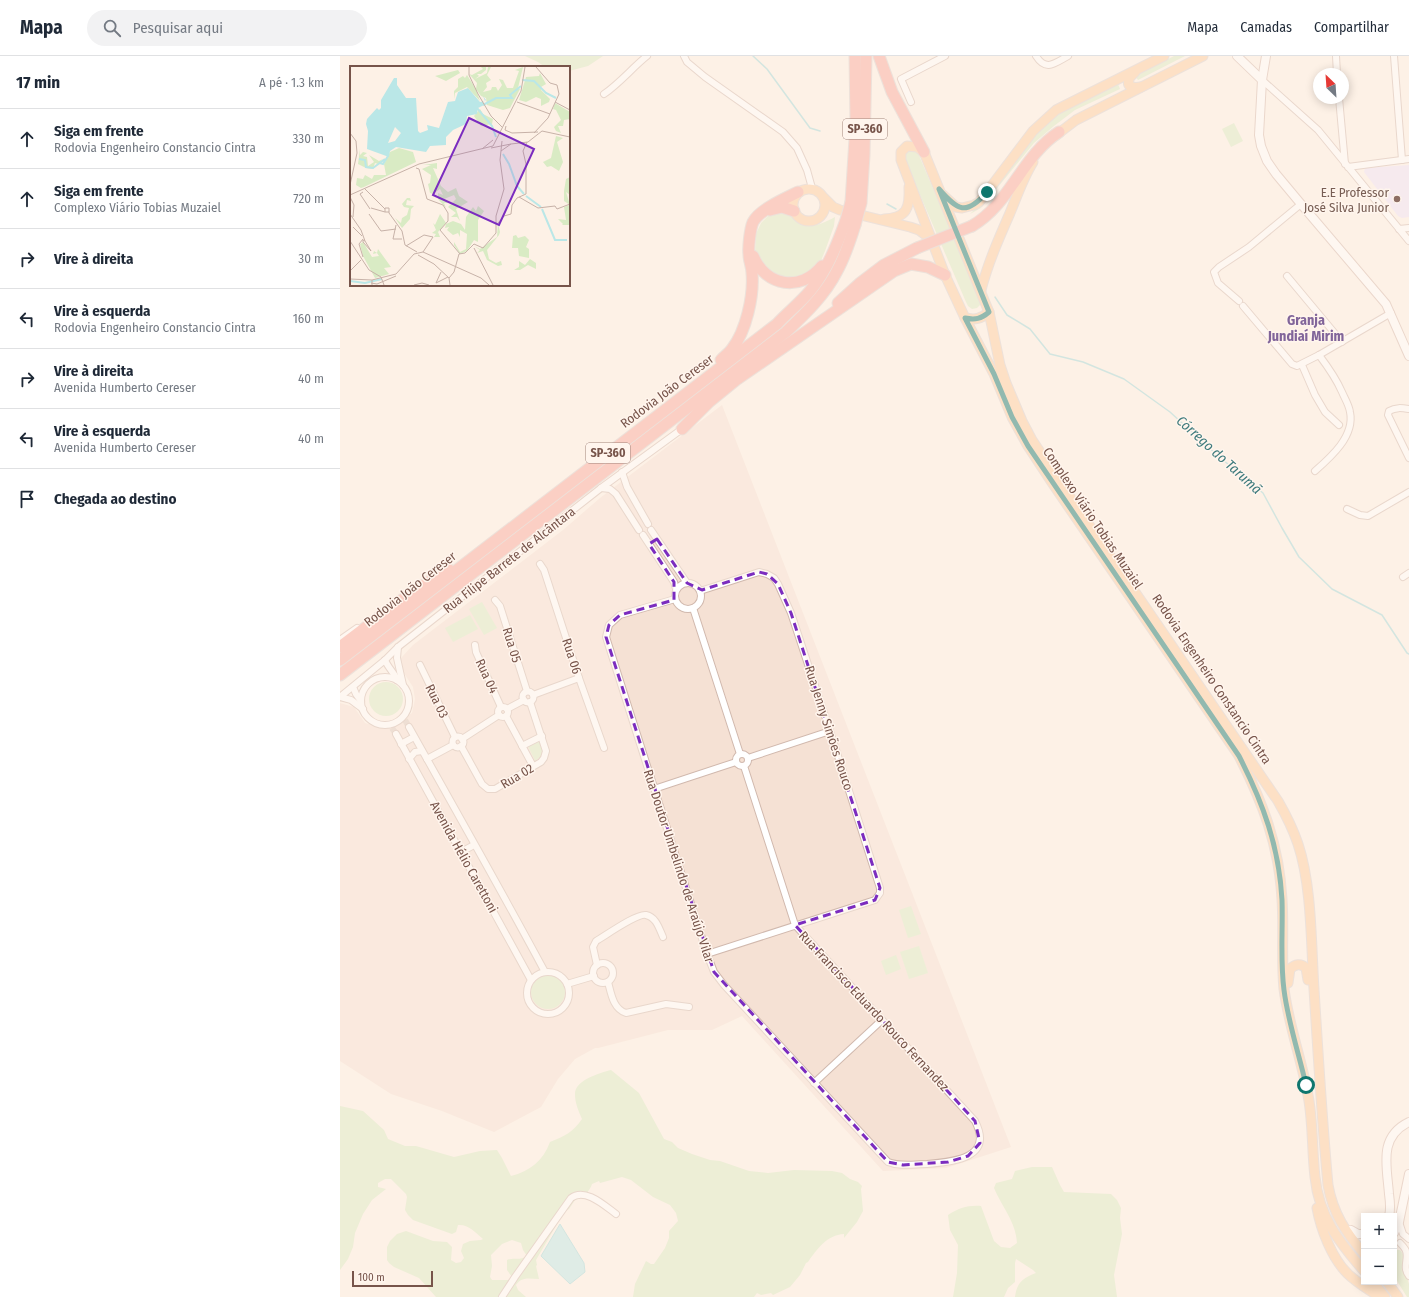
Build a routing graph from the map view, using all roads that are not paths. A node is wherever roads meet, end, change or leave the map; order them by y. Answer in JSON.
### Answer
{"nodes":[{"id":1,"x":647,"y":56,"type":"edge"},
{"id":2,"x":684,"y":56,"type":"edge"},
{"id":3,"x":855,"y":56,"type":"edge"},
{"id":4,"x":866,"y":56,"type":"edge"},
{"id":5,"x":879,"y":56,"type":"edge"},
{"id":6,"x":945,"y":56,"type":"edge"},
{"id":7,"x":1036,"y":56,"type":"edge"},
{"id":8,"x":1068,"y":56,"type":"edge"},
{"id":9,"x":1164,"y":56,"type":"edge"},
{"id":10,"x":1203,"y":56,"type":"edge"},
{"id":11,"x":1237,"y":56,"type":"edge"},
{"id":12,"x":1266,"y":56,"type":"edge"},
{"id":13,"x":1336,"y":56,"type":"edge"},
{"id":14,"x":1394,"y":56,"type":"edge"},
{"id":15,"x":1147,"y":65,"type":"junction"},
{"id":16,"x":1337,"y":68,"type":"edge"},
{"id":17,"x":1262,"y":80,"type":"junction"},
{"id":18,"x":1145,"y":86,"type":"junction"},
{"id":19,"x":604,"y":94,"type":"dead end"},
{"id":20,"x":910,"y":102,"type":"dead end"},
{"id":21,"x":1340,"y":104,"type":"edge"},
{"id":22,"x":1059,"y":132,"type":"junction"},
{"id":23,"x":924,"y":152,"type":"junction"},
{"id":24,"x":1406,"y":159,"type":"edge"},
{"id":25,"x":1346,"y":165,"type":"junction"},
{"id":26,"x":909,"y":181,"type":"junction"},
{"id":27,"x":812,"y":188,"type":"junction"},
{"id":28,"x":939,"y":189,"type":"junction"},
{"id":29,"x":798,"y":192,"type":"junction"},
{"id":30,"x":824,"y":198,"type":"junction"},
{"id":31,"x":856,"y":203,"type":"junction"},
{"id":32,"x":1301,"y":204,"type":"junction"},
{"id":33,"x":840,"y":210,"type":"junction"},
{"id":34,"x":764,"y":211,"type":"junction"},
{"id":35,"x":794,"y":212,"type":"junction"},
{"id":36,"x":818,"y":219,"type":"junction"},
{"id":37,"x":880,"y":219,"type":"junction"},
{"id":38,"x":851,"y":223,"type":"junction"},
{"id":39,"x":1409,"y":228,"type":"edge"},
{"id":40,"x":1399,"y":229,"type":"junction"},
{"id":41,"x":931,"y":239,"type":"junction"},
{"id":42,"x":1409,"y":241,"type":"edge"},
{"id":43,"x":749,"y":247,"type":"junction"},
{"id":44,"x":834,"y":252,"type":"junction"},
{"id":45,"x":945,"y":275,"type":"junction"},
{"id":46,"x":1287,"y":276,"type":"dead end"},
{"id":47,"x":981,"y":290,"type":"junction"},
{"id":48,"x":989,"y":312,"type":"junction"},
{"id":49,"x":1391,"y":313,"type":"junction"},
{"id":50,"x":965,"y":318,"type":"junction"},
{"id":51,"x":1342,"y":342,"type":"junction"},
{"id":52,"x":790,"y":343,"type":"junction"},
{"id":53,"x":1319,"y":355,"type":"junction"},
{"id":54,"x":1409,"y":356,"type":"edge"},
{"id":55,"x":1302,"y":365,"type":"junction"},
{"id":56,"x":703,"y":381,"type":"junction"},
{"id":57,"x":716,"y":387,"type":"junction"},
{"id":58,"x":1409,"y":409,"type":"edge"},
{"id":59,"x":1339,"y":425,"type":"dead end"},
{"id":60,"x":682,"y":429,"type":"joint"},
{"id":61,"x":1409,"y":458,"type":"edge"},
{"id":62,"x":1315,"y":471,"type":"dead end"},
{"id":63,"x":622,"y":472,"type":"junction"},
{"id":64,"x":627,"y":487,"type":"junction"},
{"id":65,"x":601,"y":488,"type":"junction"},
{"id":66,"x":1409,"y":492,"type":"edge"},
{"id":67,"x":616,"y":494,"type":"junction"},
{"id":68,"x":1347,"y":509,"type":"dead end"},
{"id":69,"x":643,"y":516,"type":"junction"},
{"id":70,"x":634,"y":522,"type":"junction"},
{"id":71,"x":498,"y":538,"type":"junction"},
{"id":72,"x":657,"y":539,"type":"junction"},
{"id":73,"x":649,"y":544,"type":"junction"},
{"id":74,"x":540,"y":564,"type":"dead end"},
{"id":75,"x":1409,"y":573,"type":"edge"},
{"id":76,"x":1403,"y":577,"type":"dead end"},
{"id":77,"x":687,"y":583,"type":"junction"},
{"id":78,"x":676,"y":589,"type":"junction"},
{"id":79,"x":700,"y":591,"type":"junction"},
{"id":80,"x":495,"y":600,"type":"dead end"},
{"id":81,"x":675,"y":600,"type":"junction"},
{"id":82,"x":693,"y":608,"type":"junction"},
{"id":83,"x":375,"y":621,"type":"junction"},
{"id":84,"x":340,"y":640,"type":"edge"},
{"id":85,"x":475,"y":645,"type":"dead end"},
{"id":86,"x":398,"y":646,"type":"junction"},
{"id":87,"x":340,"y":647,"type":"edge"},
{"id":88,"x":340,"y":660,"type":"edge"},
{"id":89,"x":384,"y":660,"type":"junction"},
{"id":90,"x":420,"y":665,"type":"dead end"},
{"id":91,"x":340,"y":675,"type":"edge"},
{"id":92,"x":579,"y":678,"type":"junction"},
{"id":93,"x":397,"y":680,"type":"junction"},
{"id":94,"x":403,"y":685,"type":"junction"},
{"id":95,"x":353,"y":687,"type":"junction"},
{"id":96,"x":527,"y":691,"type":"junction"},
{"id":97,"x":533,"y":695,"type":"junction"},
{"id":98,"x":340,"y":697,"type":"edge"},
{"id":99,"x":361,"y":701,"type":"junction"},
{"id":100,"x":527,"y":701,"type":"junction"},
{"id":101,"x":504,"y":708,"type":"junction"},
{"id":102,"x":364,"y":710,"type":"junction"},
{"id":103,"x":499,"y":715,"type":"junction"},
{"id":104,"x":506,"y":716,"type":"junction"},
{"id":105,"x":409,"y":727,"type":"tunnel mouth"},
{"id":106,"x":830,"y":731,"type":"junction"},
{"id":107,"x":396,"y":734,"type":"tunnel mouth"},
{"id":108,"x":542,"y":736,"type":"junction"},
{"id":109,"x":414,"y":737,"type":"junction"},
{"id":110,"x":454,"y":737,"type":"junction"},
{"id":111,"x":462,"y":738,"type":"junction"},
{"id":112,"x":402,"y":744,"type":"junction"},
{"id":113,"x":453,"y":745,"type":"junction"},
{"id":114,"x":461,"y":746,"type":"junction"},
{"id":115,"x":522,"y":746,"type":"junction"},
{"id":116,"x":604,"y":748,"type":"dead end"},
{"id":117,"x":422,"y":751,"type":"junction"},
{"id":118,"x":740,"y":754,"type":"junction"},
{"id":119,"x":748,"y":758,"type":"junction"},
{"id":120,"x":409,"y":759,"type":"junction"},
{"id":121,"x":427,"y":759,"type":"junction"},
{"id":122,"x":736,"y":762,"type":"junction"},
{"id":123,"x":533,"y":766,"type":"junction"},
{"id":124,"x":744,"y":766,"type":"junction"},
{"id":125,"x":654,"y":789,"type":"junction"},
{"id":126,"x":474,"y":845,"type":"junction"},
{"id":127,"x":461,"y":852,"type":"junction"},
{"id":128,"x":795,"y":925,"type":"junction"},
{"id":129,"x":663,"y":936,"type":"dead end"},
{"id":130,"x":707,"y":954,"type":"junction"},
{"id":131,"x":597,"y":965,"type":"junction"},
{"id":132,"x":546,"y":972,"type":"junction"},
{"id":133,"x":594,"y":976,"type":"junction"},
{"id":134,"x":531,"y":980,"type":"junction"},
{"id":135,"x":608,"y":982,"type":"junction"},
{"id":136,"x":567,"y":984,"type":"junction"},
{"id":137,"x":690,"y":1007,"type":"dead end"},
{"id":138,"x":882,"y":1020,"type":"junction"},
{"id":139,"x":814,"y":1083,"type":"junction"},
{"id":140,"x":1321,"y":1096,"type":"junction"},
{"id":141,"x":1322,"y":1116,"type":"junction"},
{"id":142,"x":1409,"y":1122,"type":"edge"},
{"id":143,"x":882,"y":1157,"type":"joint"},
{"id":144,"x":1409,"y":1174,"type":"edge"},
{"id":145,"x":1317,"y":1189,"type":"junction"},
{"id":146,"x":1389,"y":1213,"type":"edge"},
{"id":147,"x":616,"y":1214,"type":"dead end"},
{"id":148,"x":1399,"y":1222,"type":"junction"},
{"id":149,"x":1397,"y":1226,"type":"edge"},
{"id":150,"x":1351,"y":1230,"type":"junction"},
{"id":151,"x":1361,"y":1234,"type":"edge"},
{"id":152,"x":1409,"y":1239,"type":"edge"},
{"id":153,"x":1361,"y":1242,"type":"edge"},
{"id":154,"x":1397,"y":1243,"type":"edge"},
{"id":155,"x":1342,"y":1246,"type":"junction"},
{"id":156,"x":1409,"y":1246,"type":"edge"},
{"id":157,"x":1361,"y":1250,"type":"edge"},
{"id":158,"x":1361,"y":1268,"type":"edge"},
{"id":159,"x":1409,"y":1276,"type":"edge"},
{"id":160,"x":1376,"y":1285,"type":"edge"},
{"id":161,"x":1389,"y":1285,"type":"edge"},
{"id":162,"x":1395,"y":1285,"type":"edge"},
{"id":163,"x":502,"y":1297,"type":"edge"},
{"id":164,"x":1380,"y":1297,"type":"edge"},
{"id":165,"x":1385,"y":1297,"type":"edge"},
{"id":166,"x":1398,"y":1297,"type":"edge"},
{"id":167,"x":1404,"y":1297,"type":"edge"}],
"edges":[{"from":1,"to":19,"type":"street"},
{"from":2,"to":27,"type":"street"},
{"from":3,"to":31,"type":"highway","number":"SP-360"},
{"from":4,"to":31,"type":"highway","number":"SP-360"},
{"from":5,"to":23,"type":"highway"},
{"from":6,"to":20,"type":"street"},
{"from":7,"to":8,"type":"street"},
{"from":9,"to":15,"type":"main road"},
{"from":10,"to":18,"type":"main road"},
{"from":11,"to":17,"type":"main road"},
{"from":12,"to":17,"type":"main road"},
{"from":13,"to":16,"type":"street"},
{"from":14,"to":24,"type":"street"},
{"from":15,"to":18,"type":"main road"},
{"from":15,"to":28,"type":"main road"},
{"from":17,"to":25,"type":"street"},
{"from":17,"to":32,"type":"main road"},
{"from":18,"to":22,"type":"main road"},
{"from":21,"to":25,"type":"street"},
{"from":22,"to":47,"type":"main road"},
{"from":22,"to":52,"type":"highway","bridge":true},
{"from":23,"to":26,"type":"main road","name":"Complexo Viário Tobias Muzaiel"},
{"from":23,"to":28,"type":"main road","name":"Rodovia Engenheiro Constancio Cintra"},
{"from":24,"to":25,"type":"street"},
{"from":25,"to":40,"type":"street"},
{"from":26,"to":37,"type":"main road","name":"Complexo Viário Tobias Muzaiel"},
{"from":26,"to":41,"type":"main road","name":"Complexo Viário Tobias Muzaiel"},
{"from":27,"to":29,"type":"main road"},
{"from":27,"to":30,"type":"main road"},
{"from":28,"to":47,"type":"main road","name":"Rodovia Engenheiro Constancio Cintra"},
{"from":29,"to":34,"type":"highway"},
{"from":29,"to":35,"type":"main road"},
{"from":30,"to":33,"type":"main road"},
{"from":30,"to":36,"type":"main road"},
{"from":31,"to":38,"type":"highway","number":"SP-360","bridge":true},
{"from":32,"to":49,"type":"main road"},
{"from":32,"to":55,"type":"street"},
{"from":33,"to":36,"type":"main road"},
{"from":33,"to":37,"type":"main road","name":"Complexo Viário Tobias Muzaiel"},
{"from":34,"to":35,"type":"highway"},
{"from":34,"to":43,"type":"highway"},
{"from":35,"to":36,"type":"main road"},
{"from":37,"to":41,"type":"main road","name":"Complexo Viário Tobias Muzaiel"},
{"from":38,"to":44,"type":"highway","name":"Rodovia João Cereser","number":"SP-360"},
{"from":38,"to":57,"type":"highway"},
{"from":39,"to":40,"type":"street"},
{"from":40,"to":42,"type":"street"},
{"from":41,"to":45,"type":"main road","name":"Complexo Viário Tobias Muzaiel"},
{"from":43,"to":44,"type":"highway"},
{"from":43,"to":56,"type":"highway"},
{"from":44,"to":56,"type":"highway","name":"Rodovia João Cereser","number":"SP-360"},
{"from":45,"to":50,"type":"main road","name":"Complexo Viário Tobias Muzaiel"},
{"from":45,"to":52,"type":"highway"},
{"from":46,"to":51,"type":"street"},
{"from":47,"to":48,"type":"main road","name":"Rodovia Engenheiro Constancio Cintra"},
{"from":48,"to":50,"type":"main road"},
{"from":48,"to":140,"type":"main road","name":"Rodovia Engenheiro Constancio Cintra"},
{"from":49,"to":51,"type":"street"},
{"from":49,"to":54,"type":"main road"},
{"from":50,"to":145,"type":"main road","name":"Complexo Viário Tobias Muzaiel"},
{"from":51,"to":53,"type":"street"},
{"from":52,"to":57,"type":"highway"},
{"from":52,"to":60,"type":"highway"},
{"from":53,"to":55,"type":"street"},
{"from":53,"to":62,"type":"street"},
{"from":55,"to":59,"type":"street"},
{"from":56,"to":71,"type":"highway","name":"Rodovia João Cereser","number":"SP-360"},
{"from":57,"to":91,"type":"highway","name":"Rodovia João Cereser","number":"SP-360"},
{"from":58,"to":61,"type":"street"},
{"from":60,"to":63,"type":"street","name":"Rua Filipe Barrete de Alcântara"},
{"from":63,"to":64,"type":"street"},
{"from":63,"to":65,"type":"street","name":"Rua Filipe Barrete de Alcântara"},
{"from":64,"to":67,"type":"street"},
{"from":64,"to":69,"type":"street"},
{"from":65,"to":67,"type":"street"},
{"from":65,"to":86,"type":"street","name":"Rua Filipe Barrete de Alcântara"},
{"from":66,"to":68,"type":"street"},
{"from":67,"to":70,"type":"street"},
{"from":69,"to":70,"type":"street"},
{"from":69,"to":72,"type":"street"},
{"from":70,"to":73,"type":"street"},
{"from":71,"to":83,"type":"highway"},
{"from":71,"to":88,"type":"highway","name":"Rodovia João Cereser","number":"SP-360"},
{"from":72,"to":73,"type":"street"},
{"from":72,"to":77,"type":"street"},
{"from":73,"to":78,"type":"street"},
{"from":74,"to":92,"type":"street","name":"Rua 06"},
{"from":75,"to":76,"type":"street"},
{"from":77,"to":78,"type":"street"},
{"from":77,"to":79,"type":"street"},
{"from":78,"to":81,"type":"street"},
{"from":79,"to":82,"type":"street"},
{"from":79,"to":106,"type":"street","name":"Rua Jenny Simões Rouco"},
{"from":80,"to":96,"type":"street","name":"Rua 05"},
{"from":81,"to":82,"type":"street"},
{"from":81,"to":125,"type":"street","name":"Rua Doutor Umbelindo de Araújo Vilar"},
{"from":82,"to":118,"type":"street"},
{"from":83,"to":84,"type":"street"},
{"from":83,"to":87,"type":"highway"},
{"from":85,"to":101,"type":"street","name":"Rua 04"},
{"from":86,"to":89,"type":"street","name":"Rua Filipe Barrete de Alcântara"},
{"from":86,"to":94,"type":"street"},
{"from":89,"to":93,"type":"street"},
{"from":89,"to":95,"type":"street","name":"Rua Filipe Barrete de Alcântara"},
{"from":90,"to":110,"type":"street","name":"Rua 03"},
{"from":92,"to":97,"type":"street"},
{"from":92,"to":116,"type":"street","name":"Rua 06"},
{"from":93,"to":94,"type":"street"},
{"from":93,"to":99,"type":"street"},
{"from":94,"to":102,"type":"street"},
{"from":95,"to":98,"type":"street","name":"Rua Filipe Barrete de Alcântara"},
{"from":95,"to":99,"type":"street"},
{"from":96,"to":97,"type":"street"},
{"from":96,"to":100,"type":"street"},
{"from":97,"to":100,"type":"street"},
{"from":98,"to":102,"type":"street"},
{"from":99,"to":102,"type":"street"},
{"from":100,"to":101,"type":"street"},
{"from":100,"to":108,"type":"street"},
{"from":101,"to":103,"type":"street"},
{"from":101,"to":104,"type":"street"},
{"from":103,"to":104,"type":"street"},
{"from":103,"to":111,"type":"street"},
{"from":104,"to":115,"type":"street"},
{"from":105,"to":109,"type":"street","name":"Avenida Hélio Carettoni"},
{"from":106,"to":119,"type":"street"},
{"from":106,"to":128,"type":"street","name":"Rua Jenny Simões Rouco"},
{"from":107,"to":112,"type":"street","name":"Avenida Hélio Carettoni"},
{"from":108,"to":115,"type":"street"},
{"from":108,"to":123,"type":"street","name":"Rua 02"},
{"from":109,"to":112,"type":"street"},
{"from":109,"to":117,"type":"street","name":"Avenida Hélio Carettoni"},
{"from":110,"to":111,"type":"street"},
{"from":110,"to":113,"type":"street"},
{"from":111,"to":114,"type":"street"},
{"from":112,"to":120,"type":"street","name":"Avenida Hélio Carettoni"},
{"from":113,"to":114,"type":"street"},
{"from":113,"to":121,"type":"street"},
{"from":114,"to":123,"type":"street","name":"Rua 02"},
{"from":115,"to":123,"type":"street"},
{"from":117,"to":120,"type":"street"},
{"from":117,"to":121,"type":"street","name":"Avenida Hélio Carettoni"},
{"from":118,"to":119,"type":"street"},
{"from":118,"to":122,"type":"street"},
{"from":119,"to":124,"type":"street"},
{"from":120,"to":127,"type":"street","name":"Avenida Hélio Carettoni"},
{"from":121,"to":126,"type":"street","name":"Avenida Hélio Carettoni"},
{"from":122,"to":124,"type":"street"},
{"from":122,"to":125,"type":"street"},
{"from":124,"to":128,"type":"street","name":"Rua Francisco Eduardo Rouco Fernandez"},
{"from":125,"to":130,"type":"street","name":"Rua Doutor Umbelindo de Araújo Vilar"},
{"from":126,"to":127,"type":"street"},
{"from":126,"to":132,"type":"street","name":"Avenida Hélio Carettoni"},
{"from":127,"to":134,"type":"street","name":"Avenida Hélio Carettoni"},
{"from":128,"to":130,"type":"street"},
{"from":128,"to":138,"type":"street","name":"Rua Francisco Eduardo Rouco Fernandez"},
{"from":129,"to":131,"type":"street"},
{"from":130,"to":139,"type":"street","name":"Rua Doutor Umbelindo de Araújo Vilar"},
{"from":131,"to":133,"type":"street"},
{"from":131,"to":135,"type":"street"},
{"from":132,"to":134,"type":"street"},
{"from":132,"to":136,"type":"street"},
{"from":133,"to":135,"type":"street"},
{"from":133,"to":136,"type":"street"},
{"from":134,"to":136,"type":"street"},
{"from":135,"to":137,"type":"street"},
{"from":138,"to":139,"type":"street"},
{"from":138,"to":143,"type":"street","name":"Rua Francisco Eduardo Rouco Fernandez"},
{"from":139,"to":143,"type":"street","name":"Rua Doutor Umbelindo de Araújo Vilar"},
{"from":140,"to":141,"type":"main road","name":"Rodovia Engenheiro Constancio Cintra"},
{"from":140,"to":155,"type":"main road"},
{"from":141,"to":150,"type":"main road"},
{"from":141,"to":157,"type":"main road","name":"Rodovia Engenheiro Constancio Cintra"},
{"from":142,"to":146,"type":"main road"},
{"from":144,"to":148,"type":"main road"},
{"from":145,"to":155,"type":"main road"},
{"from":145,"to":164,"type":"main road"},
{"from":147,"to":163,"type":"street"},
{"from":148,"to":149,"type":"main road"},
{"from":148,"to":152,"type":"street"},
{"from":150,"to":151,"type":"main road"},
{"from":150,"to":153,"type":"main road"},
{"from":154,"to":156,"type":"street"},
{"from":154,"to":159,"type":"street"},
{"from":155,"to":158,"type":"main road"},
{"from":160,"to":165,"type":"main road"},
{"from":161,"to":166,"type":"main road"},
{"from":162,"to":167,"type":"main road"}]}
